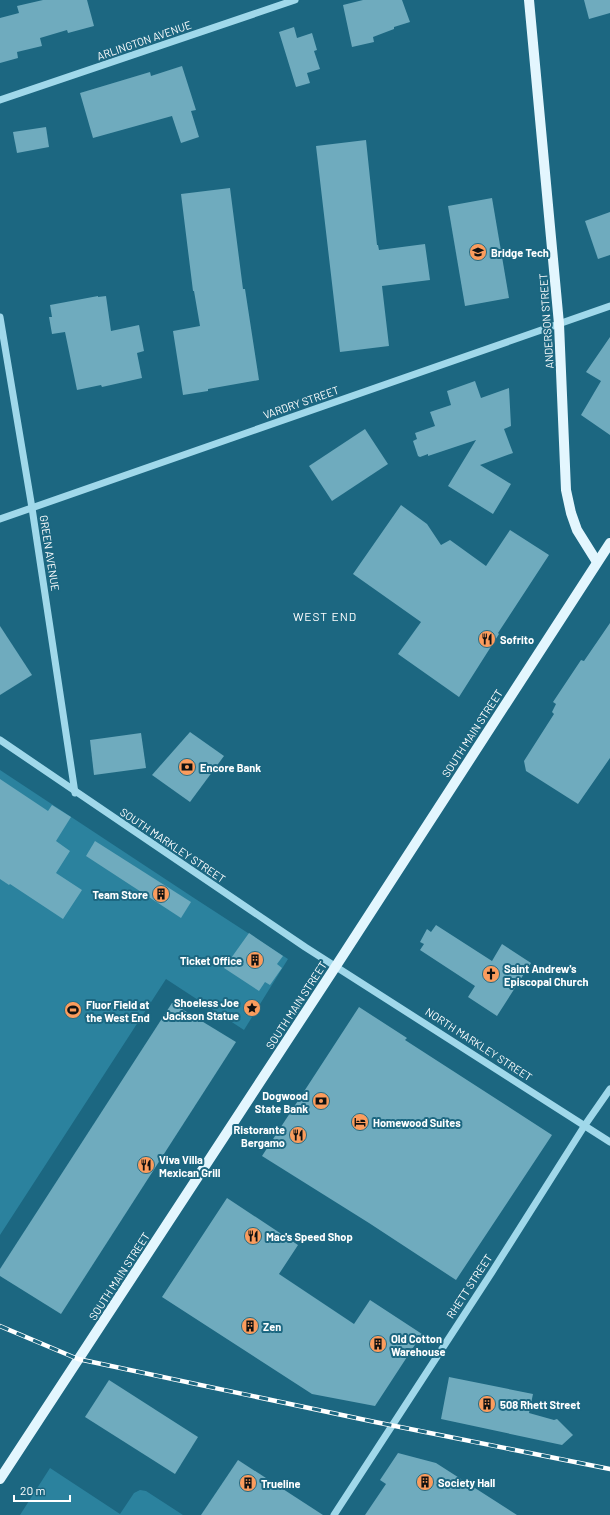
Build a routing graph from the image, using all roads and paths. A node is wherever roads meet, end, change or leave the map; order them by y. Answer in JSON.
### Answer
{"nodes":[{"id":1,"x":295,"y":0,"type":"edge"},
{"id":2,"x":529,"y":0,"type":"edge"},
{"id":3,"x":0,"y":100,"type":"edge"},
{"id":4,"x":610,"y":306,"type":"edge"},
{"id":5,"x":0,"y":317,"type":"edge"},
{"id":6,"x":559,"y":324,"type":"junction"},
{"id":7,"x":32,"y":508,"type":"junction"},
{"id":8,"x":0,"y":519,"type":"edge"},
{"id":9,"x":610,"y":543,"type":"edge"},
{"id":10,"x":597,"y":562,"type":"junction"},
{"id":11,"x":0,"y":740,"type":"edge"},
{"id":12,"x":75,"y":792,"type":"junction"},
{"id":13,"x":336,"y":966,"type":"junction"},
{"id":14,"x":610,"y":1089,"type":"edge"},
{"id":15,"x":584,"y":1125,"type":"junction"},
{"id":16,"x":610,"y":1142,"type":"edge"},
{"id":17,"x":0,"y":1479,"type":"edge"},
{"id":18,"x":334,"y":1515,"type":"edge"}],
"edges":[{"from":1,"to":3,"type":"street","name":"ARLINGTON AVENUE"},
{"from":2,"to":6,"type":"main road","name":"ANDERSON STREET"},
{"from":4,"to":6,"type":"street","name":"VARDRY STREET"},
{"from":5,"to":7,"type":"street","name":"GREEN AVENUE"},
{"from":6,"to":7,"type":"street","name":"VARDRY STREET"},
{"from":6,"to":10,"type":"main road","name":"ANDERSON STREET"},
{"from":7,"to":8,"type":"street","name":"VARDRY STREET"},
{"from":7,"to":12,"type":"street","name":"GREEN AVENUE"},
{"from":9,"to":10,"type":"main road","name":"SOUTH MAIN STREET"},
{"from":10,"to":13,"type":"main road","name":"SOUTH MAIN STREET"},
{"from":11,"to":12,"type":"street","name":"SOUTH MARKLEY STREET"},
{"from":12,"to":13,"type":"street","name":"SOUTH MARKLEY STREET"},
{"from":13,"to":15,"type":"street","name":"NORTH MARKLEY STREET"},
{"from":13,"to":17,"type":"main road","name":"SOUTH MAIN STREET"},
{"from":14,"to":15,"type":"street","name":"RHETT STREET"},
{"from":15,"to":16,"type":"street","name":"NORTH MARKLEY STREET"},
{"from":15,"to":18,"type":"street","name":"RHETT STREET"}]}
